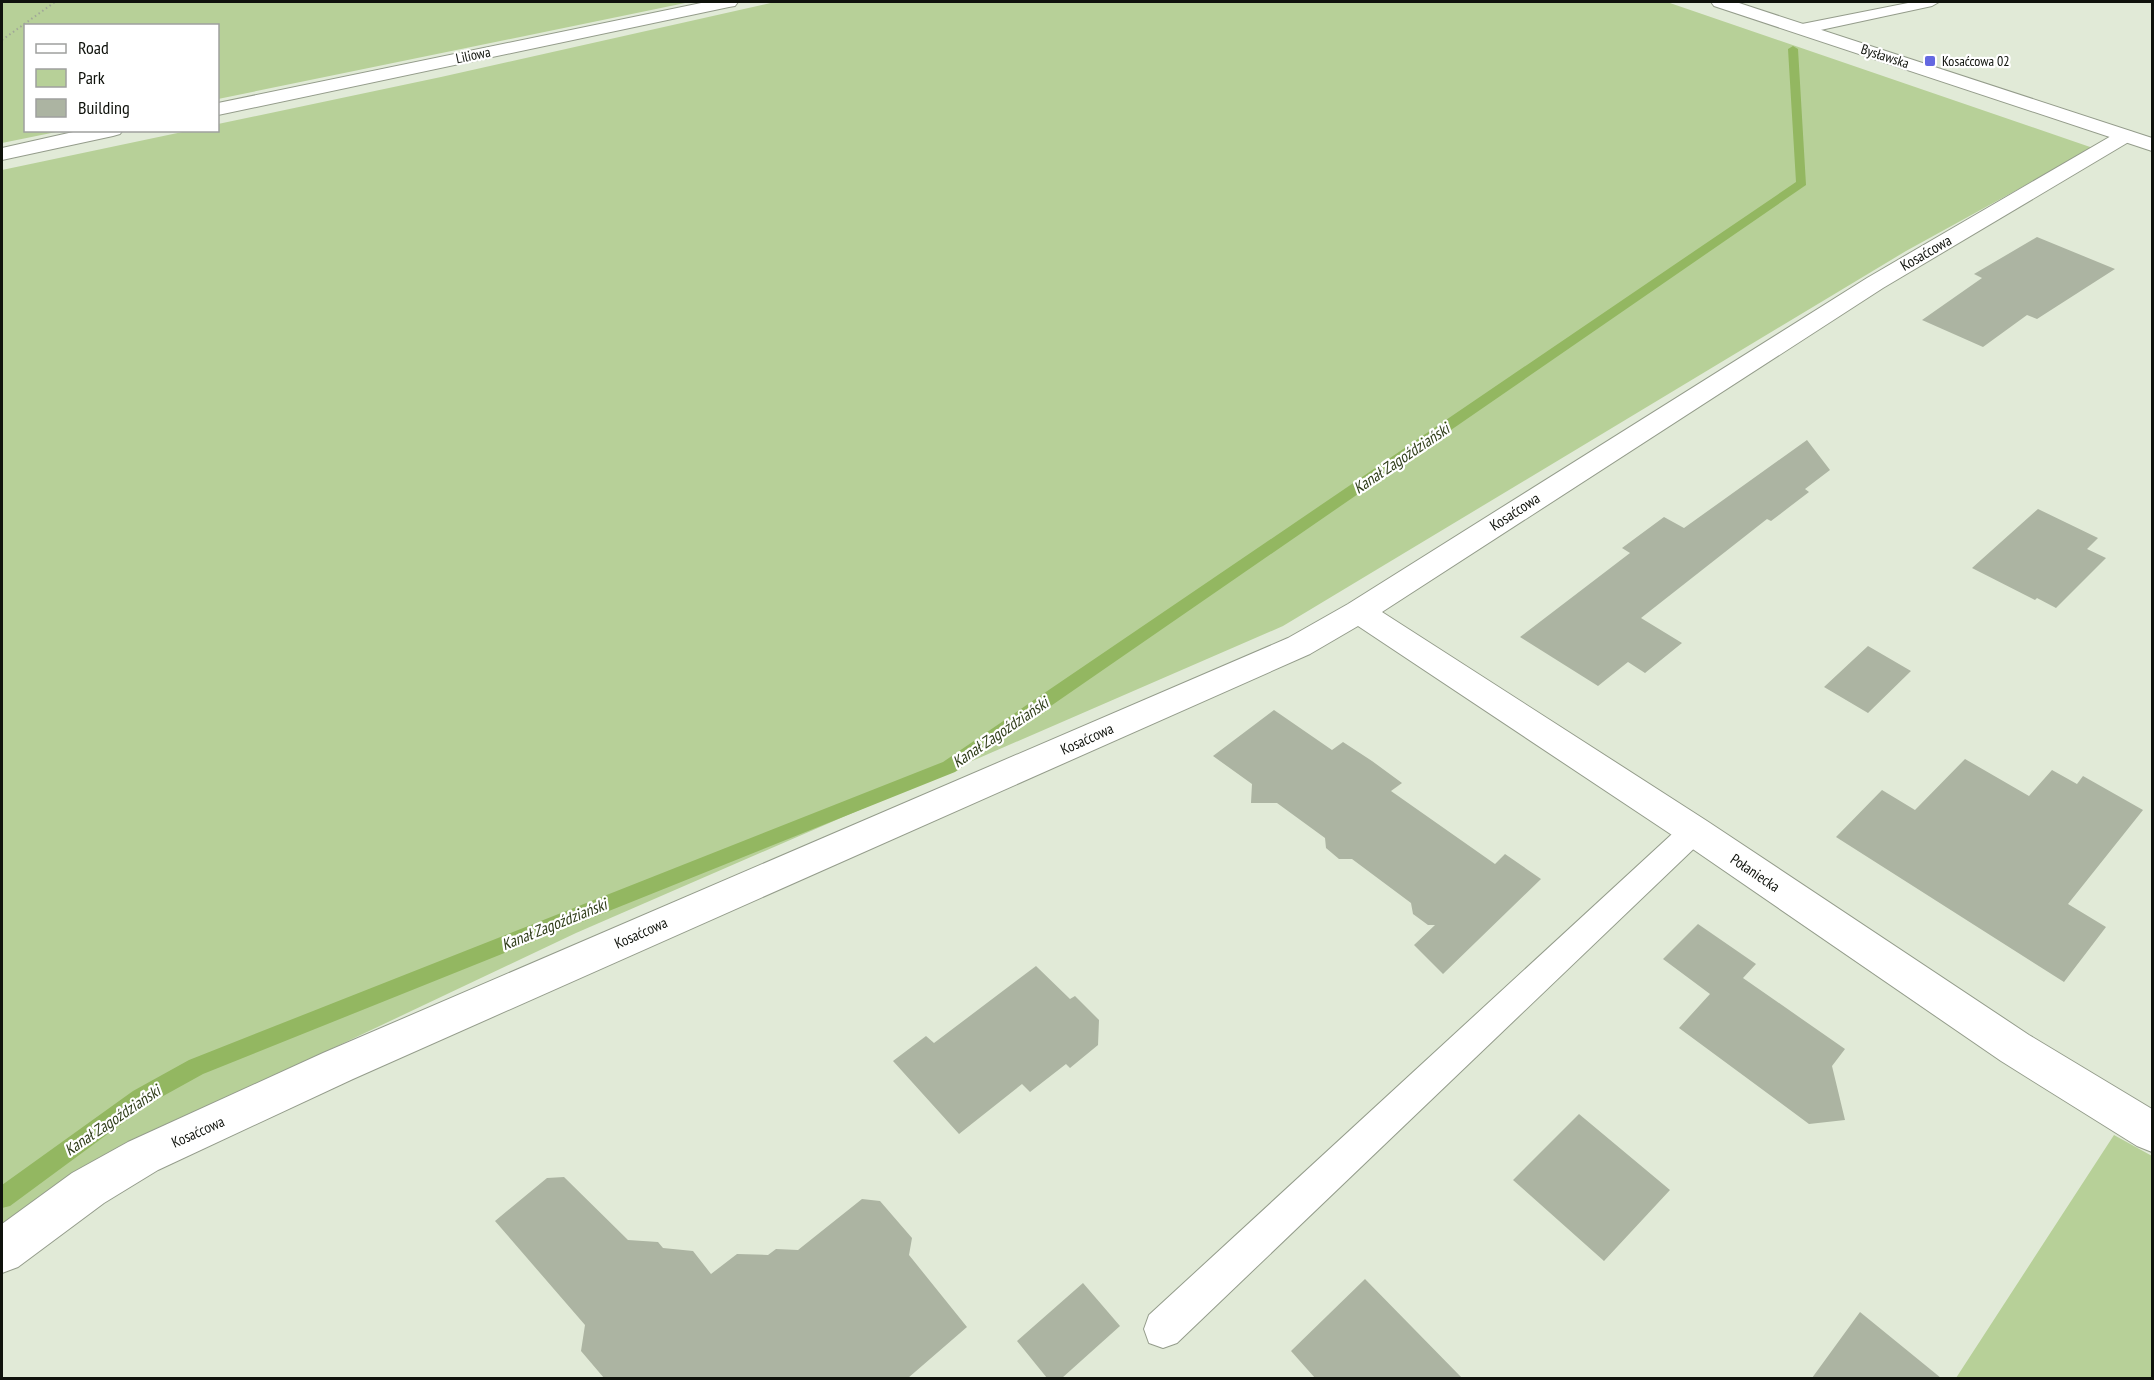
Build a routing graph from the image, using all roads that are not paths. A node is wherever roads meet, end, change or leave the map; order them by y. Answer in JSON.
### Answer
{"nodes":[{"id":1,"x":729,"y":2,"type":"edge"},
{"id":2,"x":1720,"y":2,"type":"edge"},
{"id":3,"x":1932,"y":2,"type":"edge"},
{"id":4,"x":1802,"y":28,"type":"junction"},
{"id":5,"x":219,"y":109,"type":"edge"},
{"id":6,"x":104,"y":132,"type":"edge"},
{"id":7,"x":2139,"y":141,"type":"edge"},
{"id":8,"x":2,"y":154,"type":"edge"},
{"id":9,"x":1359,"y":612,"type":"junction"},
{"id":10,"x":1694,"y":831,"type":"junction"},
{"id":11,"x":2152,"y":1132,"type":"edge"},
{"id":12,"x":2,"y":1251,"type":"edge"},
{"id":13,"x":1163,"y":1329,"type":"dead end"}],
"edges":[{"from":1,"to":5,"type":"street","name":"Liliowa"},
{"from":2,"to":4,"type":"street","name":"Bysławska"},
{"from":3,"to":4,"type":"lane"},
{"from":4,"to":7,"type":"street","name":"Bysławska"},
{"from":6,"to":8,"type":"street"},
{"from":7,"to":9,"type":"street","name":"Kosaćcowa"},
{"from":9,"to":10,"type":"street","name":"Połaniecka"},
{"from":9,"to":12,"type":"street","name":"Kosaćcowa"},
{"from":10,"to":11,"type":"street","name":"Połaniecka"},
{"from":10,"to":13,"type":"lane"}]}
